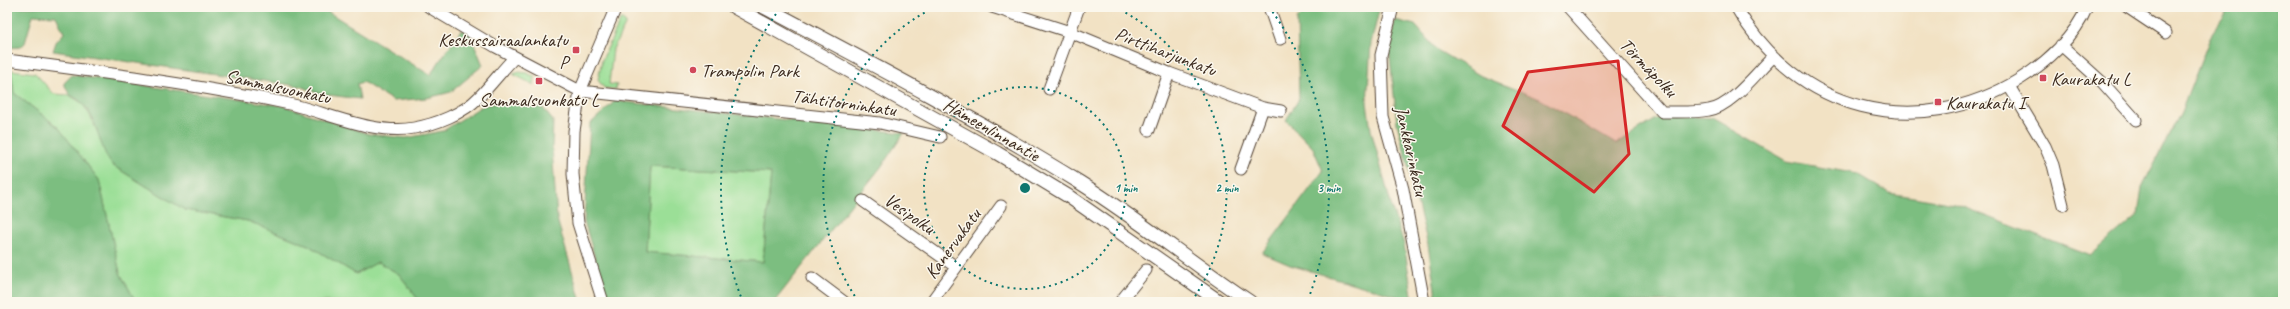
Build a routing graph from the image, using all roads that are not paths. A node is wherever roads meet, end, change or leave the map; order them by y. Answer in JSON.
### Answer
{"nodes":[{"id":1,"x":429,"y":7,"type":"edge"},
{"id":2,"x":616,"y":7,"type":"edge"},
{"id":3,"x":734,"y":7,"type":"edge"},
{"id":4,"x":764,"y":7,"type":"edge"},
{"id":5,"x":992,"y":7,"type":"edge"},
{"id":6,"x":1079,"y":7,"type":"edge"},
{"id":7,"x":1269,"y":7,"type":"edge"},
{"id":8,"x":1393,"y":7,"type":"edge"},
{"id":9,"x":1568,"y":7,"type":"edge"},
{"id":10,"x":1736,"y":7,"type":"edge"},
{"id":11,"x":2087,"y":7,"type":"edge"},
{"id":12,"x":2127,"y":7,"type":"edge"},
{"id":13,"x":1070,"y":32,"type":"junction"},
{"id":14,"x":2166,"y":33,"type":"dead end"},
{"id":15,"x":1280,"y":39,"type":"dead end"},
{"id":16,"x":2061,"y":45,"type":"junction"},
{"id":17,"x":516,"y":57,"type":"junction"},
{"id":18,"x":1773,"y":57,"type":"junction"},
{"id":19,"x":7,"y":60,"type":"edge"},
{"id":20,"x":1168,"y":73,"type":"junction"},
{"id":21,"x":2009,"y":86,"type":"junction"},
{"id":22,"x":1049,"y":89,"type":"dead end"},
{"id":23,"x":580,"y":91,"type":"junction"},
{"id":24,"x":1264,"y":108,"type":"junction"},
{"id":25,"x":1281,"y":112,"type":"dead end"},
{"id":26,"x":2136,"y":120,"type":"dead end"},
{"id":27,"x":1149,"y":130,"type":"dead end"},
{"id":28,"x":940,"y":137,"type":"dead end"},
{"id":29,"x":1241,"y":169,"type":"dead end"},
{"id":30,"x":863,"y":201,"type":"dead end"},
{"id":31,"x":2063,"y":204,"type":"dead end"},
{"id":32,"x":1001,"y":206,"type":"dead end"},
{"id":33,"x":956,"y":267,"type":"junction"},
{"id":34,"x":1146,"y":270,"type":"dead end"},
{"id":35,"x":812,"y":278,"type":"dead end"},
{"id":36,"x":937,"y":300,"type":"edge"},
{"id":37,"x":603,"y":302,"type":"edge"},
{"id":38,"x":844,"y":302,"type":"edge"},
{"id":39,"x":1120,"y":302,"type":"edge"},
{"id":40,"x":1220,"y":302,"type":"edge"},
{"id":41,"x":1250,"y":302,"type":"edge"},
{"id":42,"x":1424,"y":302,"type":"edge"}],
"edges":[{"from":1,"to":17,"type":"street","name":"Tähtitorninkatu"},
{"from":2,"to":23,"type":"street"},
{"from":3,"to":40,"type":"main road","name":"Hämeenlinnantie"},
{"from":4,"to":41,"type":"main road","name":"Hämeenlinnantie"},
{"from":5,"to":13,"type":"street","name":"Pirttiharjunkatu"},
{"from":6,"to":13,"type":"street"},
{"from":7,"to":15,"type":"street"},
{"from":8,"to":42,"type":"street","name":"Jankkarinkatu"},
{"from":9,"to":18,"type":"street","name":"Törmäpolku"},
{"from":10,"to":18,"type":"street"},
{"from":11,"to":16,"type":"street"},
{"from":12,"to":14,"type":"street"},
{"from":13,"to":20,"type":"street","name":"Pirttiharjunkatu"},
{"from":13,"to":22,"type":"street"},
{"from":16,"to":21,"type":"street"},
{"from":16,"to":26,"type":"street"},
{"from":17,"to":19,"type":"street","name":"Sammalsuonkatu"},
{"from":17,"to":23,"type":"street","name":"Tähtitorninkatu"},
{"from":18,"to":21,"type":"street"},
{"from":20,"to":24,"type":"street","name":"Pirttiharjunkatu"},
{"from":20,"to":27,"type":"street"},
{"from":21,"to":31,"type":"street"},
{"from":23,"to":28,"type":"street","name":"Tähtitorninkatu"},
{"from":23,"to":37,"type":"street"},
{"from":24,"to":25,"type":"street","name":"Pirttiharjunkatu"},
{"from":24,"to":29,"type":"street"},
{"from":30,"to":33,"type":"street","name":"Vesipolku"},
{"from":32,"to":33,"type":"street","name":"Kanervakatu"},
{"from":33,"to":36,"type":"street","name":"Kanervakatu"},
{"from":34,"to":39,"type":"street"},
{"from":35,"to":38,"type":"street"}]}
